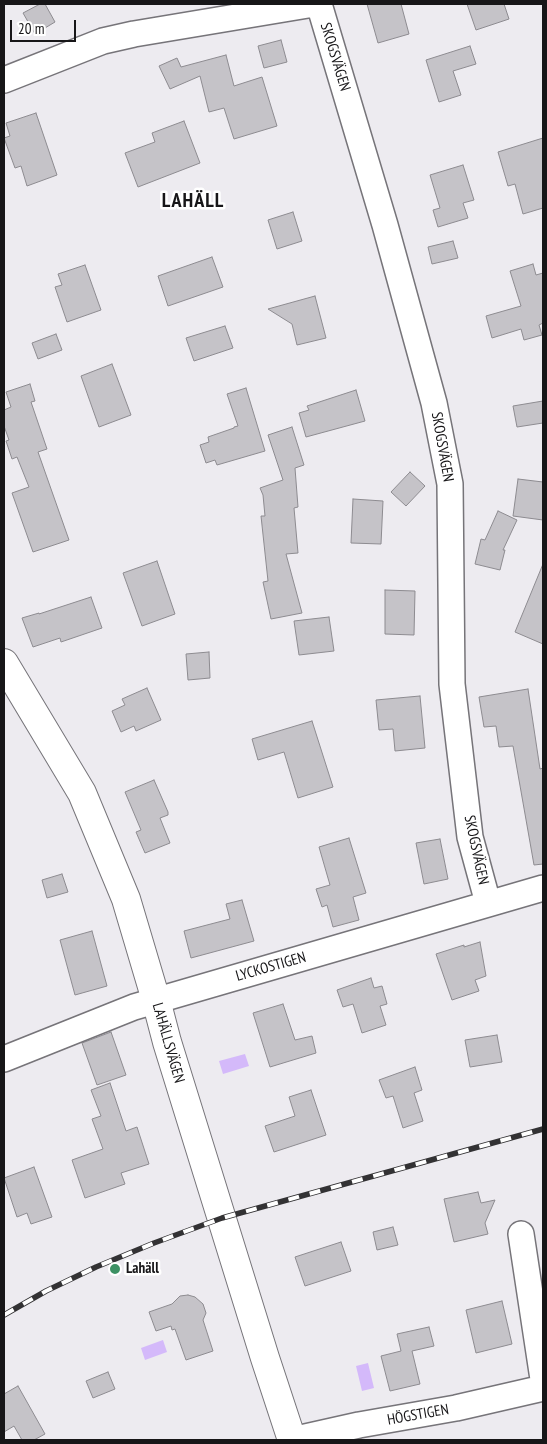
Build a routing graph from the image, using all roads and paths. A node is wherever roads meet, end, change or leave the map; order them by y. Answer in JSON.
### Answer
{"nodes":[{"id":1,"x":314,"y":4,"type":"edge"},
{"id":2,"x":320,"y":4,"type":"edge"},
{"id":3,"x":4,"y":80,"type":"edge"},
{"id":4,"x":4,"y":662,"type":"edge"},
{"id":5,"x":543,"y":888,"type":"edge"},
{"id":6,"x":488,"y":904,"type":"junction"},
{"id":7,"x":156,"y":1000,"type":"junction"},
{"id":8,"x":4,"y":1059,"type":"edge"},
{"id":9,"x":521,"y":1234,"type":"dead end"},
{"id":10,"x":543,"y":1379,"type":"edge"},
{"id":11,"x":543,"y":1388,"type":"edge"},
{"id":12,"x":292,"y":1440,"type":"edge"}],
"edges":[{"from":1,"to":3,"type":"street"},
{"from":2,"to":6,"type":"street","name":"SKOGSVÄGEN"},
{"from":4,"to":7,"type":"street","name":"LAHÄLLSVÄGEN"},
{"from":5,"to":6,"type":"street","name":"LYCKOSTIGEN"},
{"from":6,"to":7,"type":"street","name":"LYCKOSTIGEN"},
{"from":7,"to":8,"type":"street","name":"LYCKOSTIGEN"},
{"from":7,"to":12,"type":"street","name":"LAHÄLLSVÄGEN"},
{"from":9,"to":10,"type":"street"},
{"from":11,"to":12,"type":"street","name":"HÖGSTIGEN"}]}
